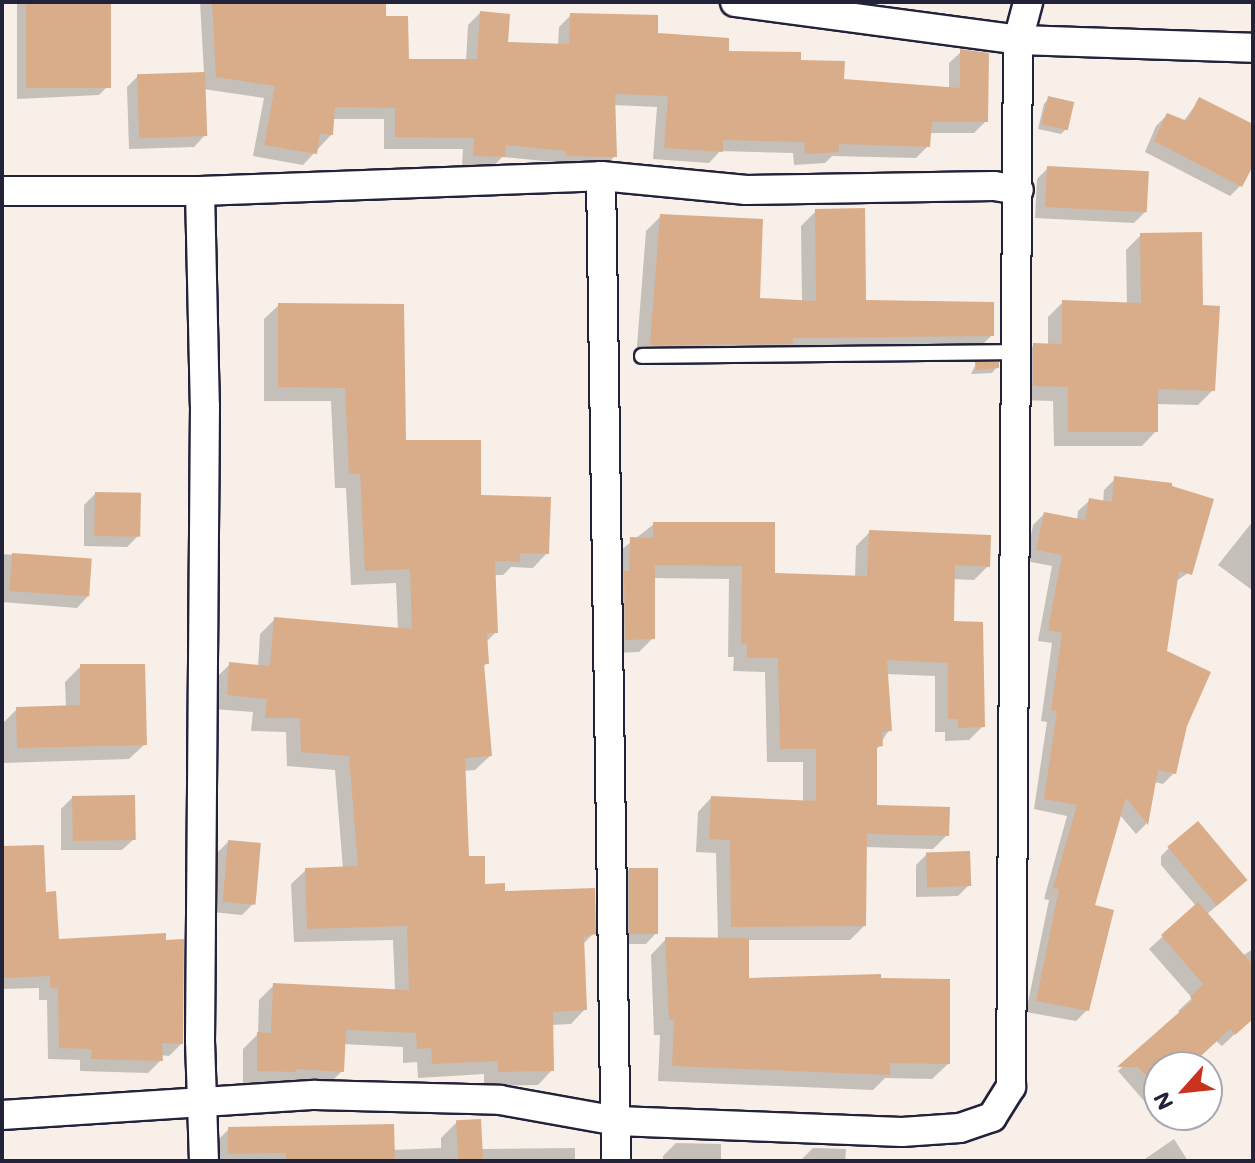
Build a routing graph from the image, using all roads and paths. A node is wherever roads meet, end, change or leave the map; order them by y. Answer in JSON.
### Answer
{"nodes":[{"id":1,"x":735,"y":2,"type":"edge"},
{"id":2,"x":1028,"y":2,"type":"edge"},
{"id":3,"x":1018,"y":40,"type":"junction"},
{"id":4,"x":1253,"y":48,"type":"edge"},
{"id":5,"x":601,"y":176,"type":"junction"},
{"id":6,"x":1019,"y":190,"type":"junction"},
{"id":7,"x":2,"y":191,"type":"edge"},
{"id":8,"x":200,"y":191,"type":"junction"},
{"id":9,"x":1017,"y":352,"type":"junction"},
{"id":10,"x":642,"y":356,"type":"dead end"},
{"id":11,"x":203,"y":1103,"type":"junction"},
{"id":12,"x":2,"y":1115,"type":"edge"},
{"id":13,"x":617,"y":1121,"type":"junction"},
{"id":14,"x":204,"y":1161,"type":"edge"},
{"id":15,"x":616,"y":1161,"type":"edge"}],
"edges":[{"from":1,"to":3,"type":"street"},
{"from":2,"to":3,"type":"street"},
{"from":3,"to":4,"type":"street"},
{"from":3,"to":6,"type":"street"},
{"from":5,"to":6,"type":"street"},
{"from":5,"to":8,"type":"street"},
{"from":5,"to":13,"type":"street"},
{"from":6,"to":9,"type":"street"},
{"from":7,"to":8,"type":"street"},
{"from":8,"to":11,"type":"street"},
{"from":9,"to":10,"type":"lane"},
{"from":9,"to":13,"type":"street"},
{"from":11,"to":12,"type":"street"},
{"from":11,"to":13,"type":"street"},
{"from":11,"to":14,"type":"street"},
{"from":13,"to":15,"type":"street"}]}
